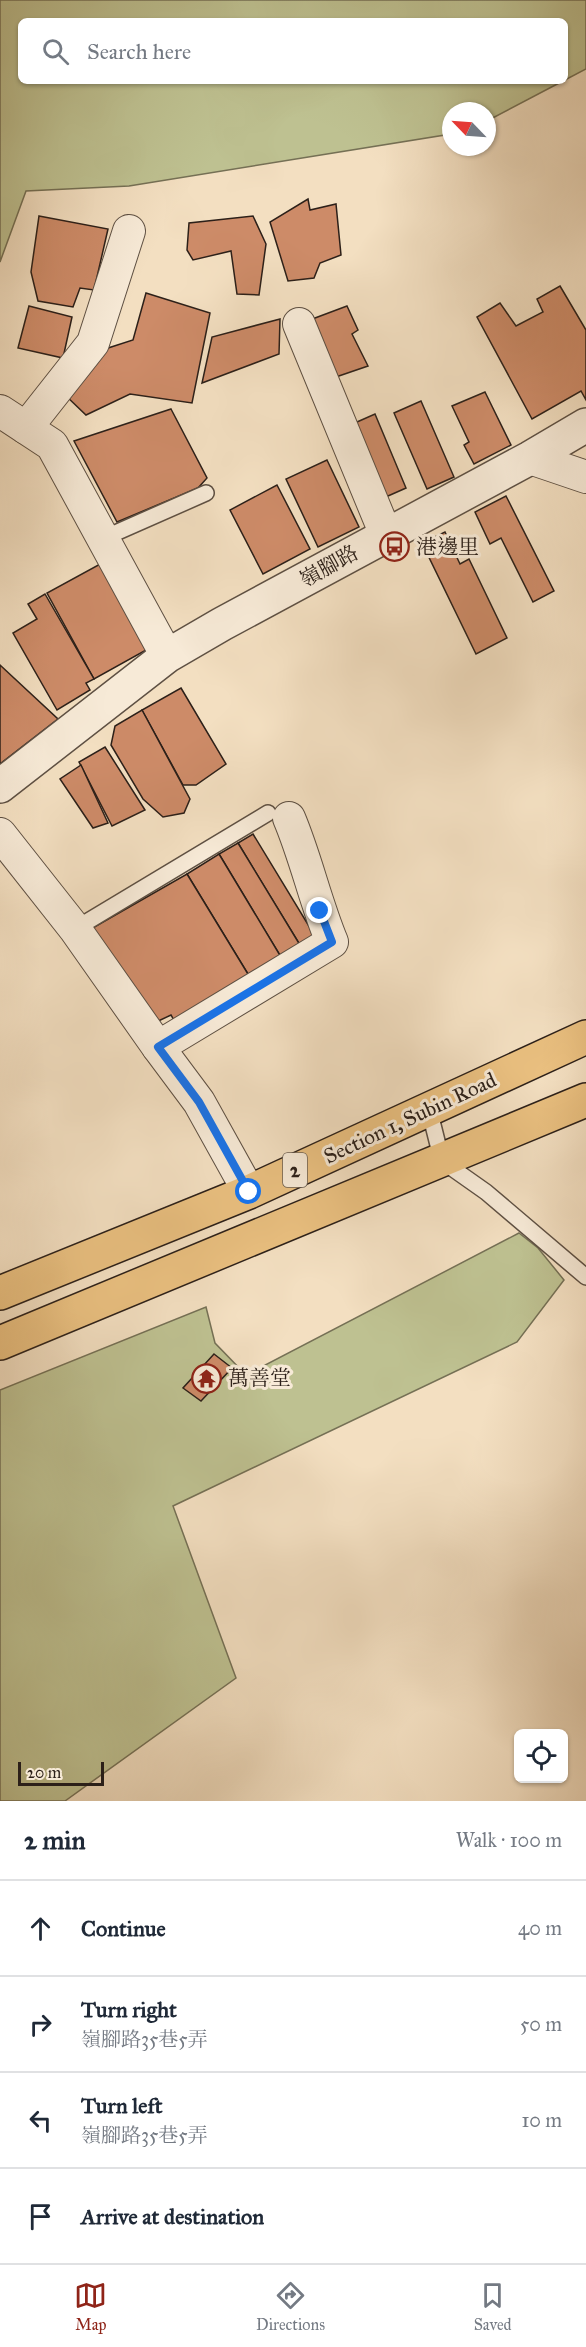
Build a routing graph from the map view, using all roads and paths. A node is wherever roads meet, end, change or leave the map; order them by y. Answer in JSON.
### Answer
{"nodes":[{"id":1,"x":129,"y":231,"type":"dead end"},
{"id":2,"x":299,"y":324,"type":"dead end"},
{"id":3,"x":0,"y":411,"type":"edge"},
{"id":4,"x":586,"y":425,"type":"edge"},
{"id":5,"x":26,"y":428,"type":"junction"},
{"id":6,"x":530,"y":458,"type":"junction"},
{"id":7,"x":586,"y":477,"type":"edge"},
{"id":8,"x":206,"y":493,"type":"dead end"},
{"id":9,"x":386,"y":535,"type":"junction"},
{"id":10,"x":104,"y":538,"type":"junction"},
{"id":11,"x":167,"y":656,"type":"junction"},
{"id":12,"x":0,"y":786,"type":"edge"},
{"id":13,"x":279,"y":816,"type":"joint"},
{"id":14,"x":0,"y":834,"type":"edge"},
{"id":15,"x":75,"y":929,"type":"junction"},
{"id":16,"x":586,"y":1037,"type":"edge"},
{"id":17,"x":158,"y":1047,"type":"junction"},
{"id":18,"x":586,"y":1100,"type":"edge"},
{"id":19,"x":429,"y":1109,"type":"junction"},
{"id":20,"x":442,"y":1161,"type":"junction"},
{"id":21,"x":249,"y":1192,"type":"junction"},
{"id":22,"x":586,"y":1276,"type":"edge"},
{"id":23,"x":0,"y":1293,"type":"edge"},
{"id":24,"x":0,"y":1343,"type":"edge"}],
"edges":[{"from":1,"to":5,"type":"street"},
{"from":2,"to":9,"type":"street"},
{"from":3,"to":5,"type":"street"},
{"from":4,"to":6,"type":"street","name":"嶺腳路"},
{"from":5,"to":10,"type":"street"},
{"from":6,"to":7,"type":"street"},
{"from":6,"to":9,"type":"street","name":"嶺腳路"},
{"from":8,"to":10,"type":"lane"},
{"from":9,"to":11,"type":"street","name":"嶺腳路"},
{"from":10,"to":11,"type":"street"},
{"from":11,"to":12,"type":"street","name":"嶺腳路"},
{"from":13,"to":15,"type":"lane"},
{"from":13,"to":17,"type":"street"},
{"from":14,"to":15,"type":"street"},
{"from":15,"to":17,"type":"street"},
{"from":16,"to":19,"type":"main road","name":"Section 1, Subin Road","number":"2"},
{"from":17,"to":21,"type":"street"},
{"from":18,"to":20,"type":"main road","number":"2"},
{"from":19,"to":20,"type":"lane"},
{"from":19,"to":21,"type":"main road","name":"Section 1, Subin Road","number":"2"},
{"from":20,"to":22,"type":"lane"},
{"from":20,"to":24,"type":"main road","number":"2"},
{"from":21,"to":23,"type":"main road","name":"Section 1, Subin Road","number":"2"}]}
